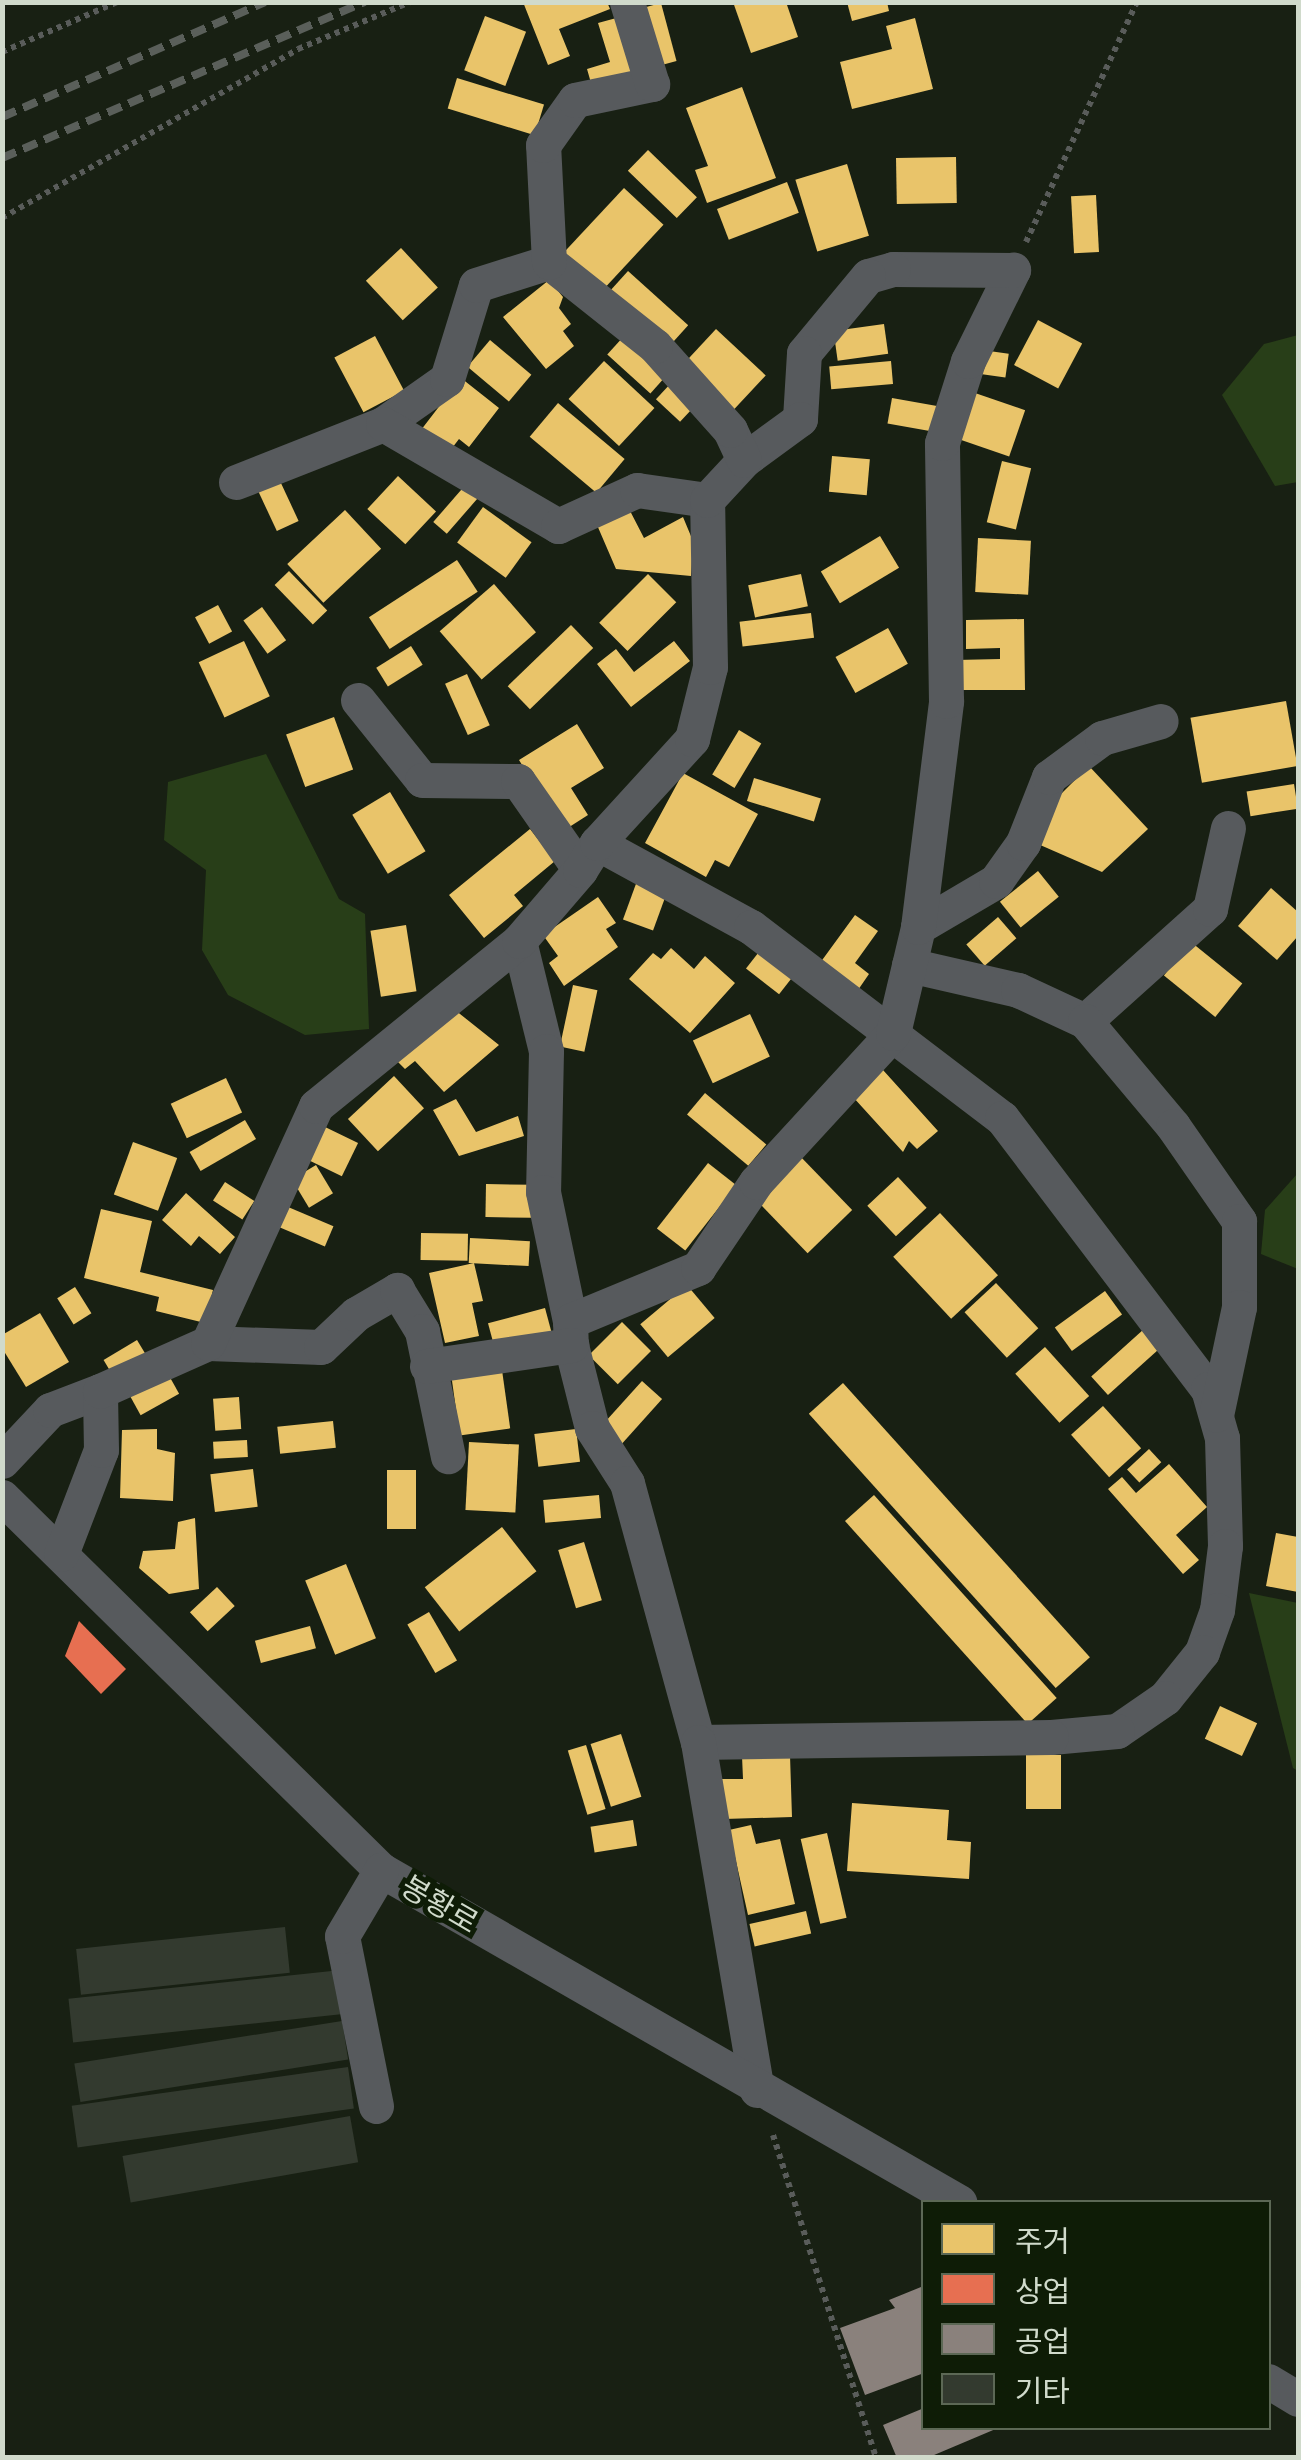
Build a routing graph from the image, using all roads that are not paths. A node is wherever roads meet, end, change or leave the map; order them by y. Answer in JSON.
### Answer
{"nodes":[{"id":1,"x":627,"y":2,"type":"edge"},
{"id":2,"x":549,"y":262,"type":"junction"},
{"id":3,"x":383,"y":424,"type":"junction"},
{"id":4,"x":744,"y":460,"type":"junction"},
{"id":5,"x":236,"y":482,"type":"dead end"},
{"id":6,"x":706,"y":500,"type":"junction"},
{"id":7,"x":358,"y":700,"type":"dead end"},
{"id":8,"x":1160,"y":721,"type":"dead end"},
{"id":9,"x":1228,"y":828,"type":"dead end"},
{"id":10,"x":588,"y":857,"type":"junction"},
{"id":11,"x":918,"y":927,"type":"junction"},
{"id":12,"x":519,"y":941,"type":"junction"},
{"id":13,"x":909,"y":966,"type":"junction"},
{"id":14,"x":1085,"y":1021,"type":"junction"},
{"id":15,"x":893,"y":1033,"type":"junction"},
{"id":16,"x":571,"y":1333,"type":"junction"},
{"id":17,"x":208,"y":1343,"type":"junction"},
{"id":18,"x":428,"y":1366,"type":"junction"},
{"id":19,"x":100,"y":1390,"type":"junction"},
{"id":20,"x":1216,"y":1414,"type":"junction"},
{"id":21,"x":448,"y":1456,"type":"dead end"},
{"id":22,"x":2,"y":1462,"type":"edge"},
{"id":23,"x":2,"y":1497,"type":"edge"},
{"id":24,"x":60,"y":1554,"type":"junction"},
{"id":25,"x":698,"y":1742,"type":"junction"},
{"id":26,"x":381,"y":1870,"type":"junction"},
{"id":27,"x":757,"y":2090,"type":"junction"},
{"id":28,"x":376,"y":2106,"type":"dead end"},
{"id":29,"x":955,"y":2200,"type":"edge"},
{"id":30,"x":1271,"y":2384,"type":"edge"},
{"id":31,"x":1298,"y":2400,"type":"edge"}],
"edges":[{"from":1,"to":2,"type":"street"},
{"from":2,"to":3,"type":"street"},
{"from":2,"to":4,"type":"street"},
{"from":3,"to":5,"type":"street"},
{"from":3,"to":6,"type":"street"},
{"from":4,"to":6,"type":"street"},
{"from":4,"to":11,"type":"street"},
{"from":6,"to":10,"type":"street"},
{"from":7,"to":10,"type":"street"},
{"from":8,"to":11,"type":"street"},
{"from":9,"to":14,"type":"street"},
{"from":10,"to":12,"type":"street"},
{"from":10,"to":15,"type":"street"},
{"from":11,"to":13,"type":"street"},
{"from":12,"to":16,"type":"street"},
{"from":12,"to":17,"type":"street"},
{"from":13,"to":14,"type":"street"},
{"from":13,"to":15,"type":"street"},
{"from":14,"to":20,"type":"street"},
{"from":15,"to":16,"type":"street"},
{"from":15,"to":20,"type":"street"},
{"from":16,"to":18,"type":"street"},
{"from":16,"to":25,"type":"street"},
{"from":17,"to":18,"type":"street"},
{"from":17,"to":19,"type":"street"},
{"from":18,"to":21,"type":"street"},
{"from":19,"to":22,"type":"street"},
{"from":19,"to":24,"type":"street"},
{"from":20,"to":25,"type":"street"},
{"from":23,"to":24,"type":"street","name":"봉황로"},
{"from":24,"to":26,"type":"street","name":"봉황로"},
{"from":25,"to":27,"type":"street"},
{"from":26,"to":27,"type":"street","name":"봉황로"},
{"from":26,"to":28,"type":"street"},
{"from":27,"to":29,"type":"street","name":"봉황로"},
{"from":30,"to":31,"type":"street"}]}
